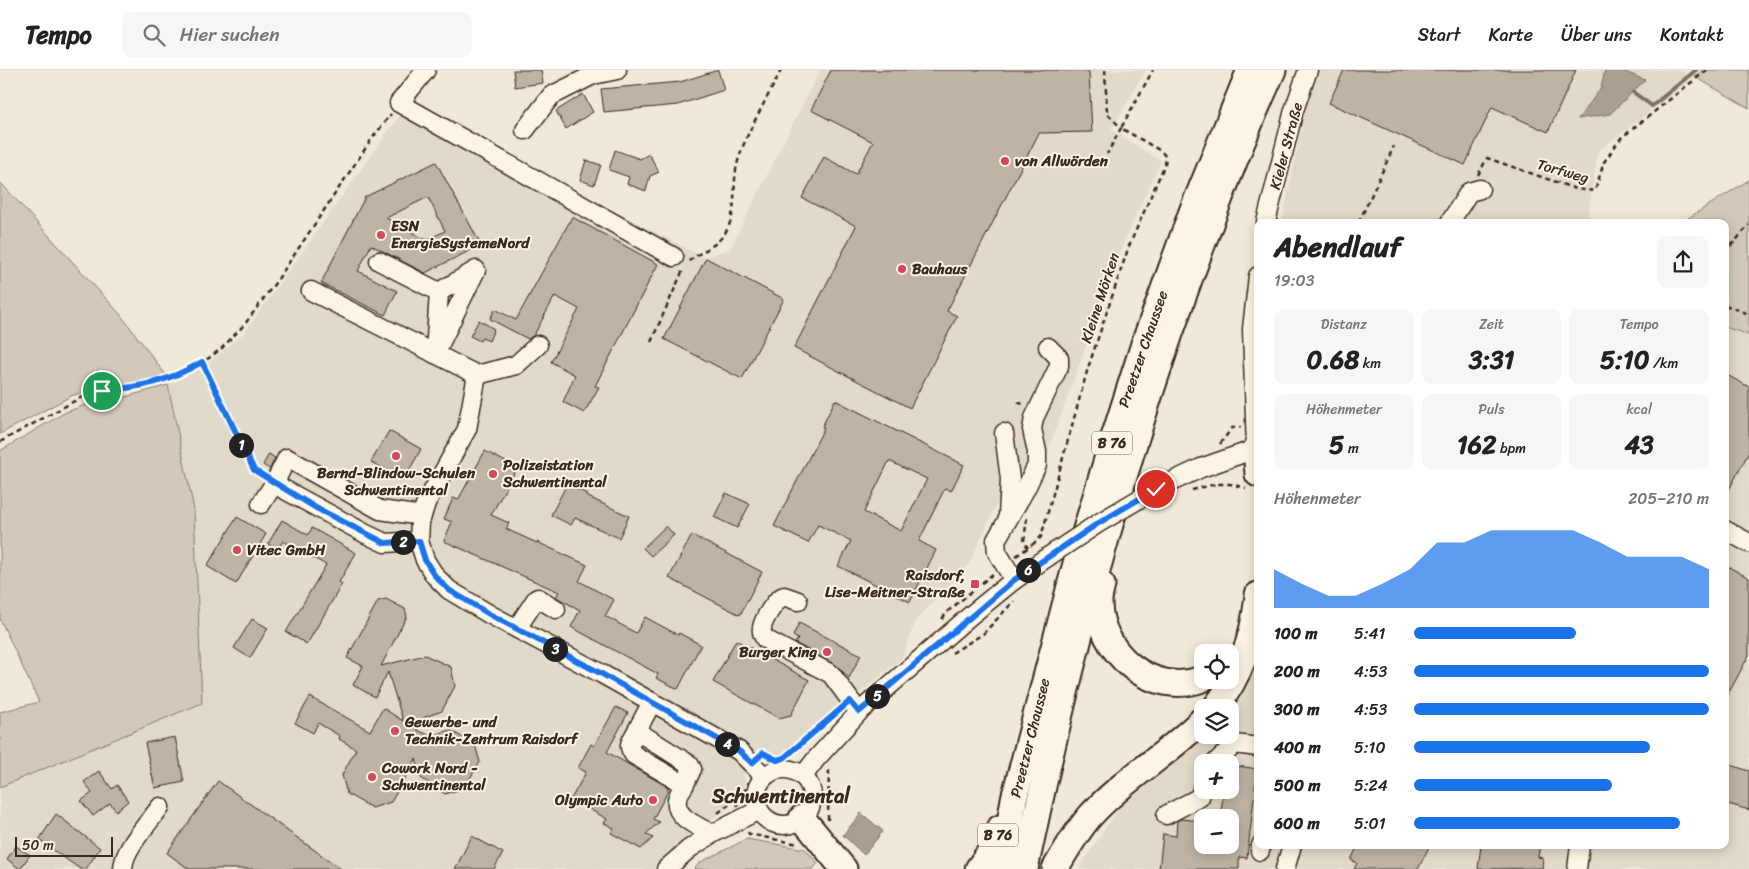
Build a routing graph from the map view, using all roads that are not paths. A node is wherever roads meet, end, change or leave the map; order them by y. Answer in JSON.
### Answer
{"nodes":[{"id":1,"x":426,"y":70,"type":"edge"},
{"id":2,"x":617,"y":70,"type":"edge"},
{"id":3,"x":1250,"y":70,"type":"edge"},
{"id":4,"x":1273,"y":70,"type":"edge"},
{"id":5,"x":1308,"y":70,"type":"edge"},
{"id":6,"x":525,"y":130,"type":"dead end"},
{"id":7,"x":1474,"y":190,"type":"road end"},
{"id":8,"x":1267,"y":219,"type":"edge"},
{"id":9,"x":1452,"y":219,"type":"edge"},
{"id":10,"x":674,"y":256,"type":"dead end"},
{"id":11,"x":379,"y":262,"type":"dead end"},
{"id":12,"x":311,"y":291,"type":"dead end"},
{"id":13,"x":439,"y":292,"type":"junction"},
{"id":14,"x":1254,"y":311,"type":"edge"},
{"id":15,"x":1252,"y":328,"type":"junction"},
{"id":16,"x":1254,"y":339,"type":"edge"},
{"id":17,"x":538,"y":345,"type":"dead end"},
{"id":18,"x":1048,"y":347,"type":"dead end"},
{"id":19,"x":435,"y":354,"type":"junction"},
{"id":20,"x":477,"y":375,"type":"junction"},
{"id":21,"x":1254,"y":376,"type":"edge"},
{"id":22,"x":1004,"y":433,"type":"dead end"},
{"id":23,"x":1254,"y":450,"type":"edge"},
{"id":24,"x":274,"y":484,"type":"junction"},
{"id":25,"x":261,"y":504,"type":"dead end"},
{"id":26,"x":422,"y":516,"type":"junction"},
{"id":27,"x":1008,"y":516,"type":"junction"},
{"id":28,"x":1729,"y":532,"type":"edge"},
{"id":29,"x":1106,"y":537,"type":"junction"},
{"id":30,"x":419,"y":541,"type":"junction"},
{"id":31,"x":1749,"y":543,"type":"edge"},
{"id":32,"x":1014,"y":580,"type":"junction"},
{"id":33,"x":798,"y":601,"type":"dead end"},
{"id":34,"x":556,"y":609,"type":"dead end"},
{"id":35,"x":1254,"y":626,"type":"edge"},
{"id":36,"x":517,"y":628,"type":"junction"},
{"id":37,"x":1248,"y":645,"type":"junction"},
{"id":38,"x":1239,"y":654,"type":"edge"},
{"id":39,"x":1194,"y":681,"type":"edge"},
{"id":40,"x":1222,"y":699,"type":"edge"},
{"id":41,"x":652,"y":702,"type":"junction"},
{"id":42,"x":855,"y":707,"type":"junction"},
{"id":43,"x":1194,"y":727,"type":"edge"},
{"id":44,"x":1254,"y":746,"type":"edge"},
{"id":45,"x":1224,"y":754,"type":"edge"},
{"id":46,"x":758,"y":770,"type":"junction"},
{"id":47,"x":802,"y":776,"type":"junction"},
{"id":48,"x":1014,"y":799,"type":"junction"},
{"id":49,"x":1196,"y":799,"type":"edge"},
{"id":50,"x":160,"y":808,"type":"dead end"},
{"id":51,"x":751,"y":814,"type":"junction"},
{"id":52,"x":1166,"y":815,"type":"dead end"},
{"id":53,"x":808,"y":827,"type":"junction"},
{"id":54,"x":712,"y":834,"type":"junction"},
{"id":55,"x":1291,"y":849,"type":"edge"},
{"id":56,"x":1580,"y":849,"type":"edge"},
{"id":57,"x":123,"y":869,"type":"edge"},
{"id":58,"x":666,"y":869,"type":"edge"},
{"id":59,"x":844,"y":869,"type":"edge"},
{"id":60,"x":978,"y":869,"type":"edge"},
{"id":61,"x":1002,"y":869,"type":"edge"},
{"id":62,"x":1025,"y":869,"type":"edge"},
{"id":63,"x":1055,"y":869,"type":"edge"},
{"id":64,"x":1285,"y":869,"type":"edge"},
{"id":65,"x":1577,"y":869,"type":"edge"}],
"edges":[{"from":1,"to":10,"type":"street"},
{"from":2,"to":6,"type":"street"},
{"from":3,"to":48,"type":"highway","name":"Preetzer Chaussee","number":"B 76"},
{"from":4,"to":29,"type":"highway","name":"Preetzer Chaussee","number":"B 76"},
{"from":5,"to":8,"type":"street","name":"Kieler Straße"},
{"from":7,"to":9,"type":"street"},
{"from":11,"to":13,"type":"street"},
{"from":12,"to":19,"type":"street"},
{"from":13,"to":19,"type":"street"},
{"from":13,"to":19,"type":"street"},
{"from":14,"to":15,"type":"street"},
{"from":15,"to":16,"type":"street"},
{"from":15,"to":21,"type":"street"},
{"from":17,"to":20,"type":"street"},
{"from":18,"to":27,"type":"street"},
{"from":19,"to":20,"type":"street"},
{"from":20,"to":26,"type":"street"},
{"from":22,"to":27,"type":"street"},
{"from":23,"to":32,"type":"street","bridge":true},
{"from":24,"to":25,"type":"street"},
{"from":24,"to":26,"type":"street"},
{"from":24,"to":30,"type":"street"},
{"from":26,"to":30,"type":"street"},
{"from":27,"to":32,"type":"street"},
{"from":28,"to":31,"type":"street"},
{"from":29,"to":39,"type":"highway","number":"B 76"},
{"from":29,"to":62,"type":"highway","name":"Preetzer Chaussee","number":"B 76"},
{"from":30,"to":36,"type":"street"},
{"from":32,"to":42,"type":"street"},
{"from":33,"to":42,"type":"street"},
{"from":34,"to":36,"type":"street"},
{"from":35,"to":37,"type":"highway"},
{"from":36,"to":41,"type":"street"},
{"from":37,"to":38,"type":"highway"},
{"from":37,"to":40,"type":"highway"},
{"from":41,"to":46,"type":"street"},
{"from":41,"to":54,"type":"street"},
{"from":42,"to":47,"type":"street"},
{"from":43,"to":63,"type":"highway"},
{"from":44,"to":45,"type":"street"},
{"from":46,"to":47,"type":"street"},
{"from":46,"to":51,"type":"street"},
{"from":47,"to":53,"type":"street"},
{"from":48,"to":60,"type":"highway","number":"B 76"},
{"from":48,"to":61,"type":"highway","name":"Preetzer Chaussee","number":"B 76"},
{"from":49,"to":52,"type":"street"},
{"from":50,"to":57,"type":"street"},
{"from":51,"to":53,"type":"street"},
{"from":51,"to":54,"type":"street"},
{"from":53,"to":59,"type":"highway"},
{"from":54,"to":58,"type":"street"},
{"from":55,"to":64,"type":"street"},
{"from":56,"to":65,"type":"street"}]}
